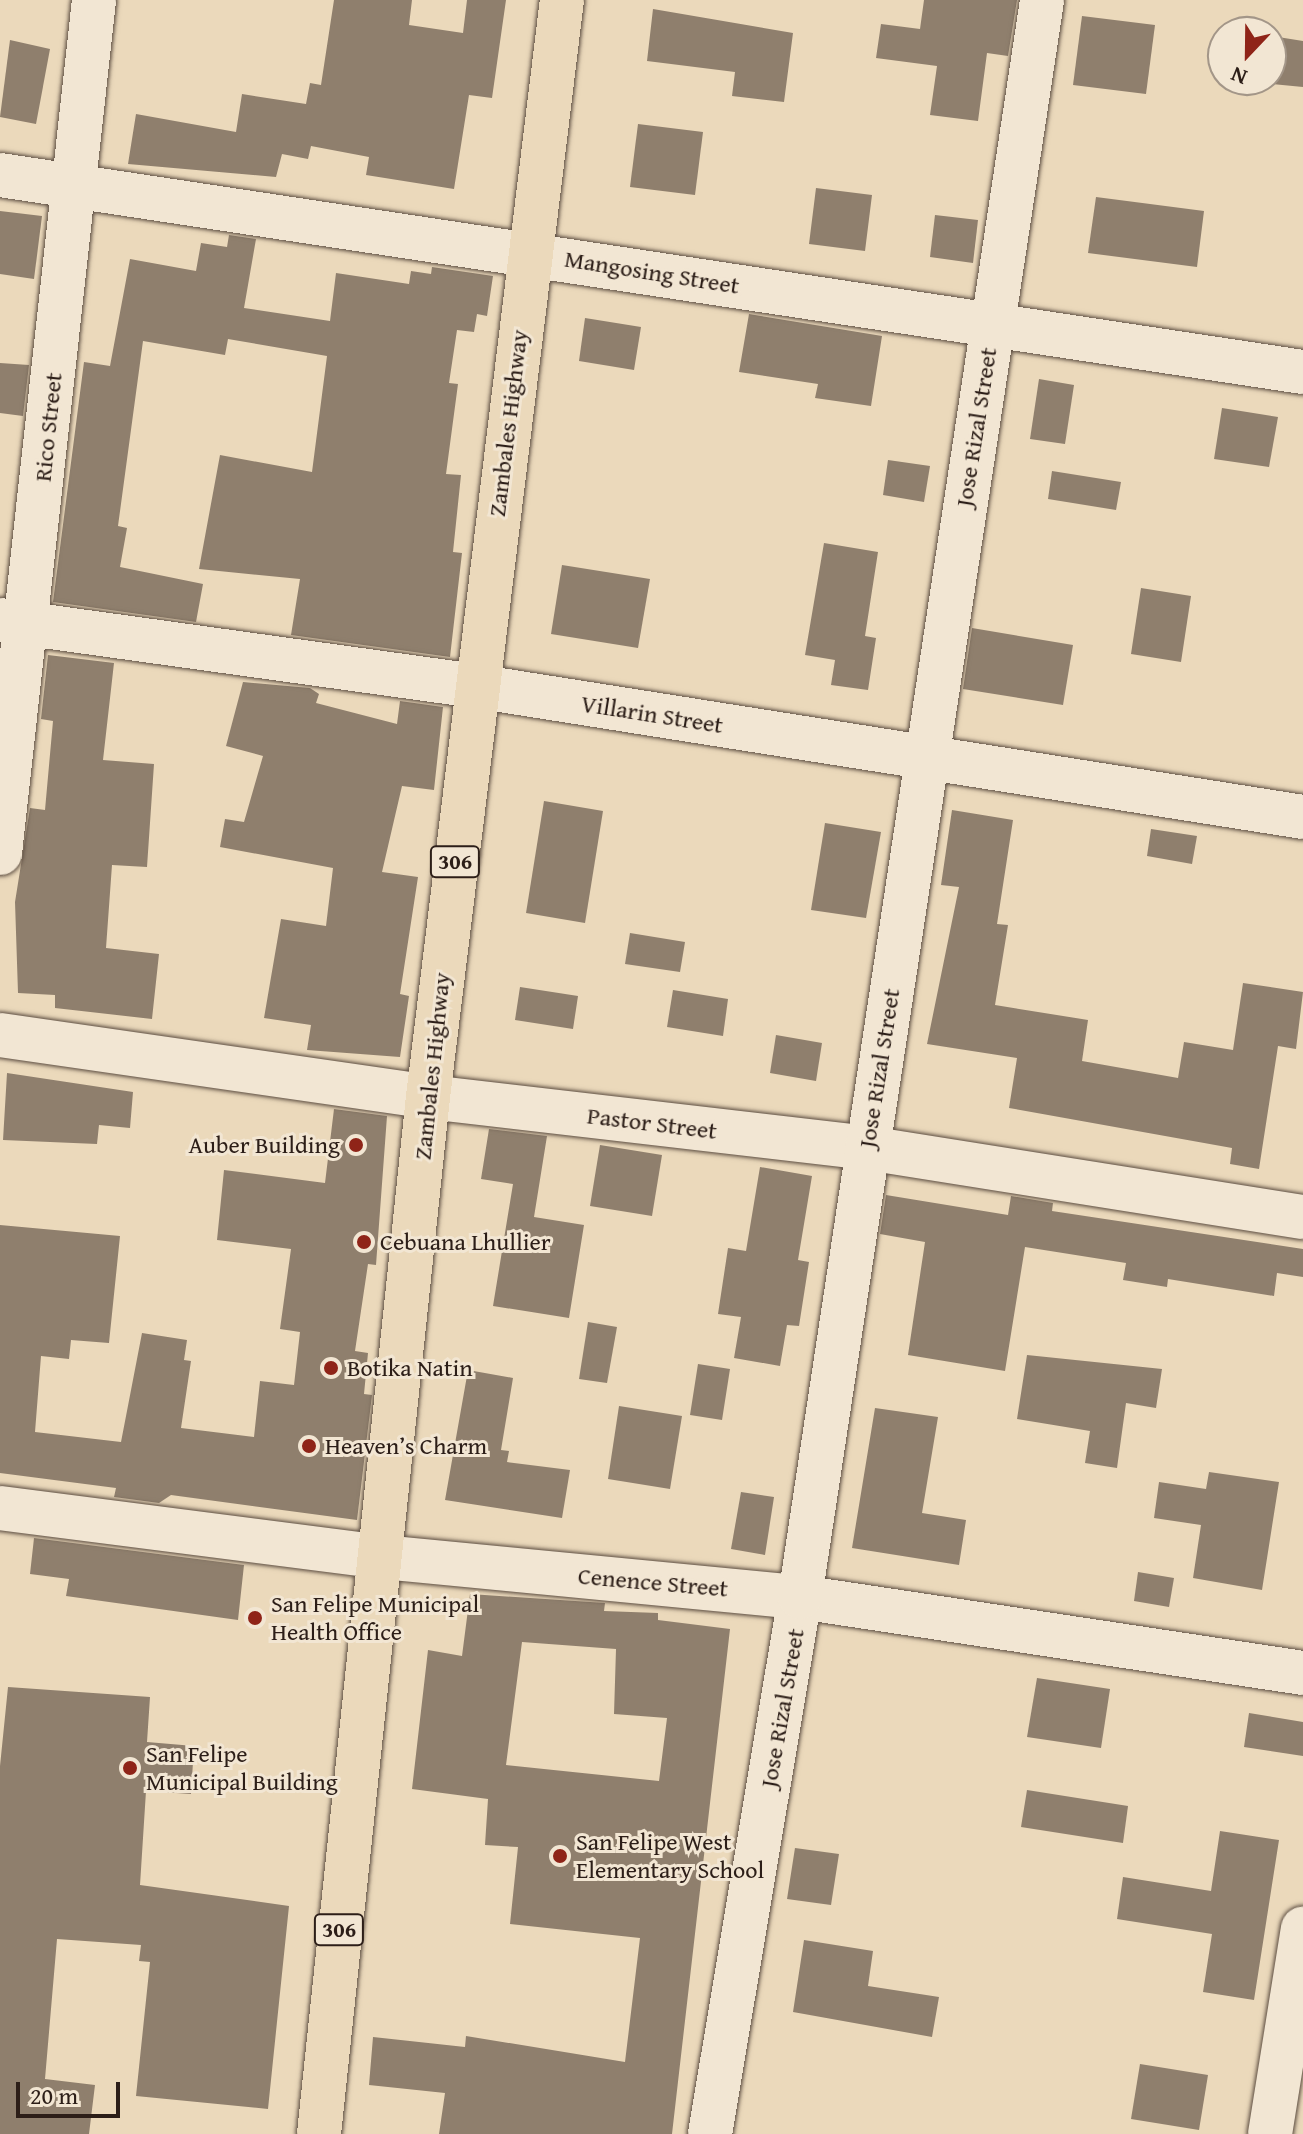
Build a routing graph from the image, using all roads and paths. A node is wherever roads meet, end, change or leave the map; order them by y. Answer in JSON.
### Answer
{"nodes":[{"id":1,"x":94,"y":0,"type":"edge"},
{"id":2,"x":562,"y":0,"type":"edge"},
{"id":3,"x":1042,"y":0,"type":"edge"},
{"id":4,"x":0,"y":175,"type":"edge"},
{"id":5,"x":72,"y":188,"type":"junction"},
{"id":6,"x":530,"y":253,"type":"junction"},
{"id":7,"x":992,"y":323,"type":"junction"},
{"id":8,"x":1303,"y":372,"type":"edge"},
{"id":9,"x":14,"y":622,"type":"edge"},
{"id":10,"x":475,"y":686,"type":"junction"},
{"id":11,"x":926,"y":757,"type":"junction"},
{"id":12,"x":1303,"y":817,"type":"edge"},
{"id":13,"x":0,"y":853,"type":"edge"},
{"id":14,"x":0,"y":1035,"type":"edge"},
{"id":15,"x":428,"y":1097,"type":"junction"},
{"id":16,"x":867,"y":1148,"type":"junction"},
{"id":17,"x":1303,"y":1217,"type":"edge"},
{"id":18,"x":0,"y":1508,"type":"edge"},
{"id":19,"x":382,"y":1557,"type":"junction"},
{"id":20,"x":800,"y":1597,"type":"junction"},
{"id":21,"x":1303,"y":1673,"type":"edge"},
{"id":22,"x":1303,"y":1929,"type":"edge"},
{"id":23,"x":319,"y":2134,"type":"edge"},
{"id":24,"x":710,"y":2134,"type":"edge"},
{"id":25,"x":1270,"y":2134,"type":"edge"}],
"edges":[{"from":1,"to":5,"type":"street","name":"Rico Street"},
{"from":2,"to":6,"type":"main road","name":"Zambales Highway","number":"306"},
{"from":3,"to":7,"type":"street","name":"Jose Rizal Street"},
{"from":4,"to":5,"type":"street","name":"Mangosing Street"},
{"from":5,"to":6,"type":"street","name":"Mangosing Street"},
{"from":5,"to":9,"type":"street","name":"Rico Street"},
{"from":6,"to":7,"type":"street","name":"Mangosing Street"},
{"from":6,"to":10,"type":"main road","name":"Zambales Highway","number":"306"},
{"from":7,"to":8,"type":"street","name":"Mangosing Street"},
{"from":7,"to":11,"type":"street","name":"Jose Rizal Street"},
{"from":9,"to":10,"type":"street","name":"Villarin Street"},
{"from":9,"to":13,"type":"street","name":"Rico Street"},
{"from":10,"to":11,"type":"street","name":"Villarin Street"},
{"from":10,"to":15,"type":"main road","name":"Zambales Highway","number":"306"},
{"from":11,"to":12,"type":"street","name":"Villarin Street"},
{"from":11,"to":16,"type":"street","name":"Jose Rizal Street"},
{"from":14,"to":15,"type":"street","name":"Pastor Street"},
{"from":15,"to":16,"type":"street","name":"Pastor Street"},
{"from":15,"to":19,"type":"main road","name":"Zambales Highway","number":"306"},
{"from":16,"to":17,"type":"street","name":"Pastor Street"},
{"from":16,"to":20,"type":"street","name":"Jose Rizal Street"},
{"from":18,"to":19,"type":"street","name":"Cenence Street"},
{"from":19,"to":20,"type":"street","name":"Cenence Street"},
{"from":19,"to":23,"type":"main road","name":"Zambales Highway","number":"306"},
{"from":20,"to":21,"type":"street","name":"Cenence Street"},
{"from":20,"to":24,"type":"street","name":"Jose Rizal Street"},
{"from":22,"to":25,"type":"street"}]}
